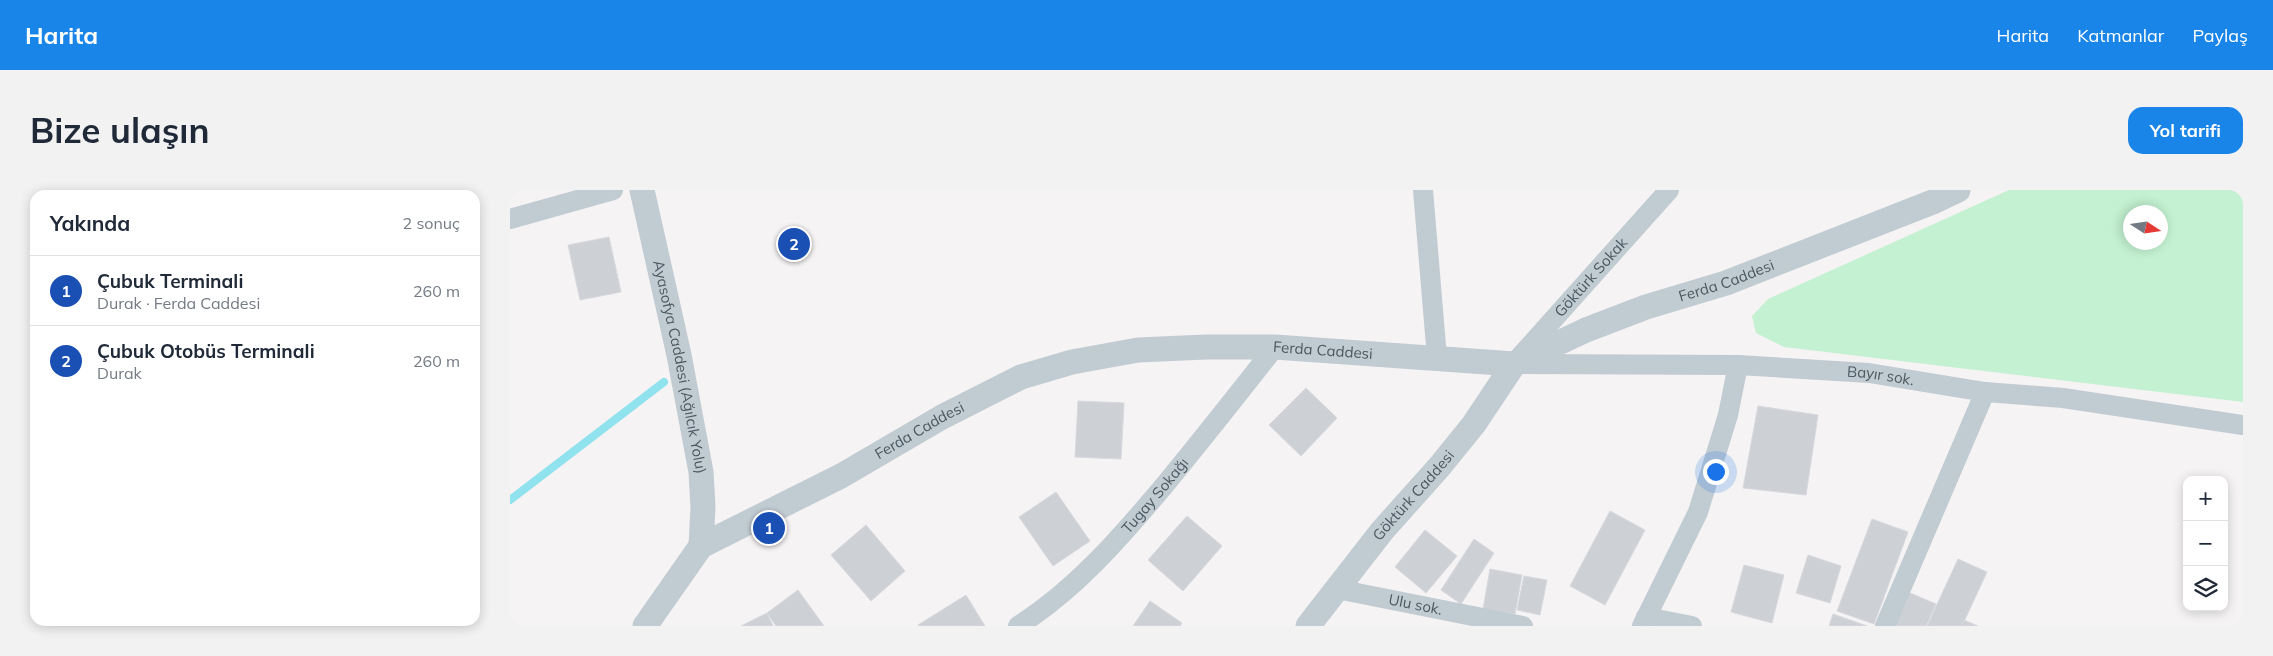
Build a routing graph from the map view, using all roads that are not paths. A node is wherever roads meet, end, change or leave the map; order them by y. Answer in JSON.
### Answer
{"nodes":[{"id":1,"x":613,"y":190,"type":"edge"},
{"id":2,"x":642,"y":190,"type":"edge"},
{"id":3,"x":1423,"y":190,"type":"edge"},
{"id":4,"x":1669,"y":190,"type":"edge"},
{"id":5,"x":1958,"y":190,"type":"edge"},
{"id":6,"x":1926,"y":196,"type":"edge"},
{"id":7,"x":510,"y":219,"type":"edge"},
{"id":8,"x":1275,"y":347,"type":"junction"},
{"id":9,"x":1437,"y":358,"type":"junction"},
{"id":10,"x":1514,"y":364,"type":"junction"},
{"id":11,"x":1738,"y":365,"type":"junction"},
{"id":12,"x":1985,"y":392,"type":"junction"},
{"id":13,"x":2243,"y":425,"type":"edge"},
{"id":14,"x":700,"y":546,"type":"junction"},
{"id":15,"x":1337,"y":590,"type":"junction"},
{"id":16,"x":1644,"y":621,"type":"edge"},
{"id":17,"x":1024,"y":625,"type":"edge"},
{"id":18,"x":645,"y":626,"type":"edge"},
{"id":19,"x":1308,"y":626,"type":"edge"},
{"id":20,"x":1523,"y":626,"type":"edge"},
{"id":21,"x":1692,"y":626,"type":"edge"},
{"id":22,"x":1885,"y":626,"type":"edge"}],
"edges":[{"from":1,"to":7,"type":"street"},
{"from":2,"to":14,"type":"street","name":"Ayasofya Caddesi (Ağılcık Yolu)"},
{"from":3,"to":9,"type":"street"},
{"from":4,"to":10,"type":"street","name":"Göktürk Sokak"},
{"from":5,"to":6,"type":"street","name":"Ferda Caddesi"},
{"from":6,"to":10,"type":"street","name":"Ferda Caddesi"},
{"from":8,"to":9,"type":"street","name":"Ferda Caddesi"},
{"from":8,"to":14,"type":"street","name":"Ferda Caddesi"},
{"from":8,"to":17,"type":"street","name":"Tugay Sokağı"},
{"from":9,"to":10,"type":"street","name":"Ferda Caddesi"},
{"from":10,"to":11,"type":"street","name":"Bayır sok."},
{"from":10,"to":15,"type":"street","name":"Göktürk Caddesi"},
{"from":11,"to":12,"type":"street","name":"Bayır sok."},
{"from":11,"to":16,"type":"street"},
{"from":12,"to":13,"type":"street","name":"Bayır sok."},
{"from":12,"to":22,"type":"street"},
{"from":14,"to":18,"type":"street"},
{"from":15,"to":19,"type":"street","name":"Göktürk Caddesi"},
{"from":15,"to":20,"type":"street","name":"Ulu sok."},
{"from":16,"to":21,"type":"street"}]}
